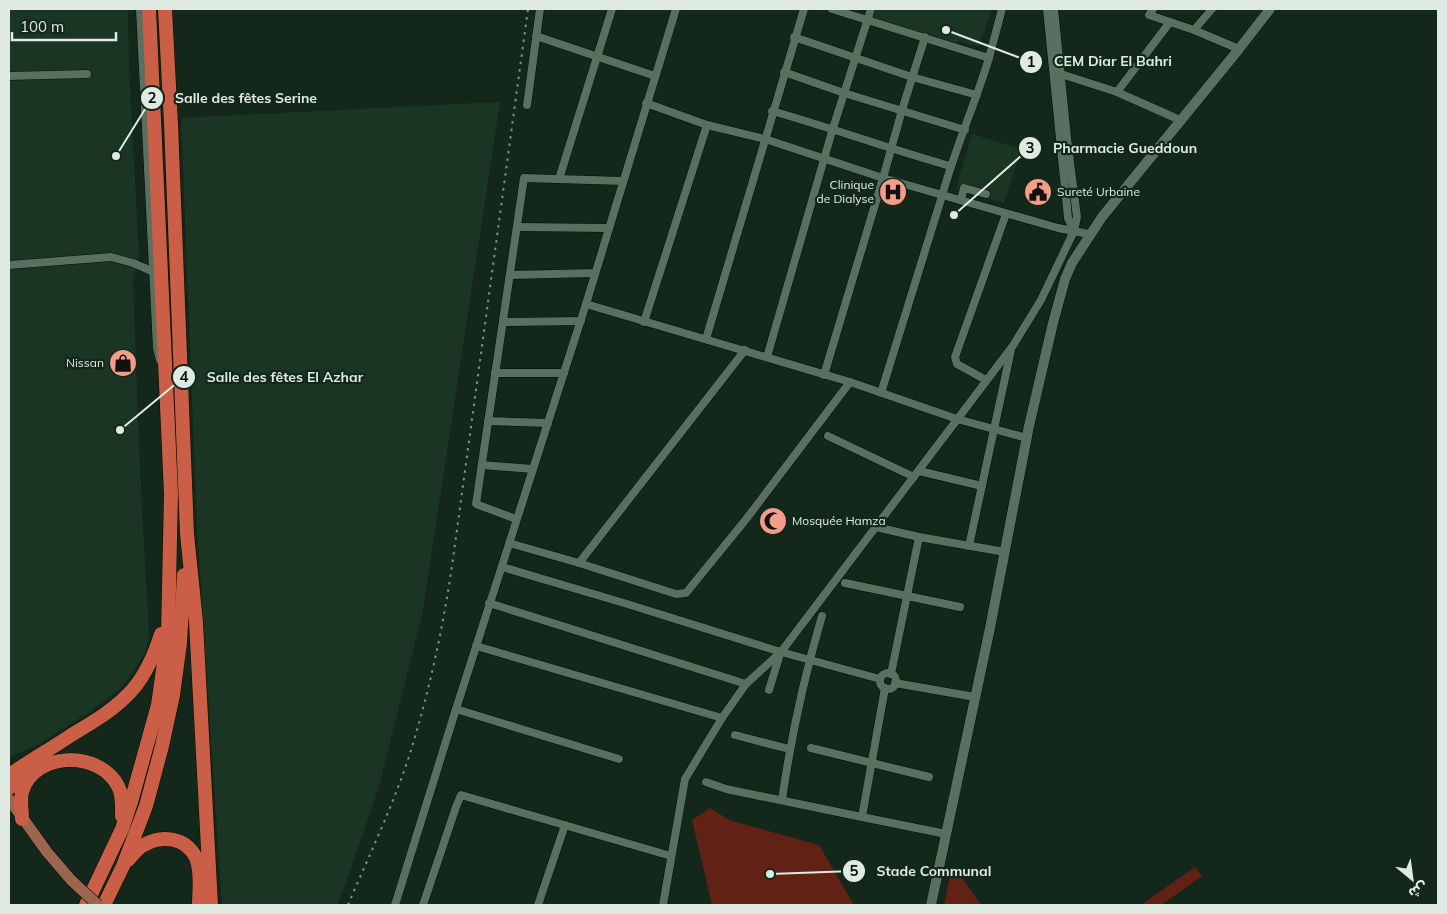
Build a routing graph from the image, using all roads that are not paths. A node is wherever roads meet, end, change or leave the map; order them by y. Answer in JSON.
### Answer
{"nodes":[{"id":1,"x":140,"y":9,"type":"edge"},
{"id":2,"x":149,"y":9,"type":"edge"},
{"id":3,"x":165,"y":9,"type":"edge"},
{"id":4,"x":540,"y":9,"type":"edge"},
{"id":5,"x":612,"y":9,"type":"edge"},
{"id":6,"x":676,"y":9,"type":"edge"},
{"id":7,"x":804,"y":9,"type":"edge"},
{"id":8,"x":832,"y":9,"type":"edge"},
{"id":9,"x":871,"y":9,"type":"edge"},
{"id":10,"x":1002,"y":9,"type":"edge"},
{"id":11,"x":1047,"y":9,"type":"edge"},
{"id":12,"x":1054,"y":9,"type":"edge"},
{"id":13,"x":1153,"y":9,"type":"edge"},
{"id":14,"x":1212,"y":9,"type":"edge"},
{"id":15,"x":1270,"y":9,"type":"edge"},
{"id":16,"x":867,"y":20,"type":"junction"},
{"id":17,"x":1170,"y":22,"type":"junction"},
{"id":18,"x":1194,"y":30,"type":"junction"},
{"id":19,"x":536,"y":36,"type":"junction"},
{"id":20,"x":794,"y":37,"type":"junction"},
{"id":21,"x":925,"y":37,"type":"junction"},
{"id":22,"x":1239,"y":49,"type":"junction"},
{"id":23,"x":597,"y":56,"type":"junction"},
{"id":24,"x":855,"y":57,"type":"junction"},
{"id":25,"x":989,"y":58,"type":"junction"},
{"id":26,"x":784,"y":72,"type":"junction"},
{"id":27,"x":87,"y":74,"type":"dead end"},
{"id":28,"x":1061,"y":74,"type":"junction"},
{"id":29,"x":9,"y":76,"type":"edge"},
{"id":30,"x":655,"y":76,"type":"junction"},
{"id":31,"x":912,"y":77,"type":"junction"},
{"id":32,"x":1117,"y":92,"type":"junction"},
{"id":33,"x":844,"y":93,"type":"junction"},
{"id":34,"x":978,"y":95,"type":"junction"},
{"id":35,"x":646,"y":103,"type":"junction"},
{"id":36,"x":527,"y":105,"type":"dead end"},
{"id":37,"x":902,"y":110,"type":"junction"},
{"id":38,"x":772,"y":111,"type":"junction"},
{"id":39,"x":1180,"y":120,"type":"junction"},
{"id":40,"x":707,"y":125,"type":"junction"},
{"id":41,"x":832,"y":128,"type":"junction"},
{"id":42,"x":965,"y":130,"type":"junction"},
{"id":43,"x":765,"y":139,"type":"junction"},
{"id":44,"x":891,"y":149,"type":"junction"},
{"id":45,"x":824,"y":158,"type":"junction"},
{"id":46,"x":950,"y":166,"type":"junction"},
{"id":47,"x":883,"y":178,"type":"junction"},
{"id":48,"x":559,"y":179,"type":"junction"},
{"id":49,"x":623,"y":181,"type":"junction"},
{"id":50,"x":986,"y":194,"type":"dead end"},
{"id":51,"x":942,"y":196,"type":"junction"},
{"id":52,"x":961,"y":200,"type":"junction"},
{"id":53,"x":1006,"y":214,"type":"junction"},
{"id":54,"x":517,"y":227,"type":"junction"},
{"id":55,"x":609,"y":228,"type":"junction"},
{"id":56,"x":1074,"y":231,"type":"junction"},
{"id":57,"x":1089,"y":234,"type":"junction"},
{"id":58,"x":9,"y":265,"type":"edge"},
{"id":59,"x":154,"y":272,"type":"junction"},
{"id":60,"x":596,"y":274,"type":"junction"},
{"id":61,"x":510,"y":275,"type":"junction"},
{"id":62,"x":586,"y":304,"type":"junction"},
{"id":63,"x":581,"y":321,"type":"junction"},
{"id":64,"x":503,"y":322,"type":"junction"},
{"id":65,"x":644,"y":322,"type":"junction"},
{"id":66,"x":706,"y":339,"type":"junction"},
{"id":67,"x":1012,"y":348,"type":"junction"},
{"id":68,"x":744,"y":350,"type":"junction"},
{"id":69,"x":767,"y":357,"type":"junction"},
{"id":70,"x":496,"y":373,"type":"junction"},
{"id":71,"x":564,"y":373,"type":"junction"},
{"id":72,"x":824,"y":374,"type":"junction"},
{"id":73,"x":166,"y":376,"type":"junction"},
{"id":74,"x":986,"y":380,"type":"junction"},
{"id":75,"x":850,"y":382,"type":"junction"},
{"id":76,"x":881,"y":393,"type":"junction"},
{"id":77,"x":957,"y":419,"type":"junction"},
{"id":78,"x":488,"y":421,"type":"junction"},
{"id":79,"x":548,"y":424,"type":"junction"},
{"id":80,"x":994,"y":429,"type":"junction"},
{"id":81,"x":828,"y":436,"type":"dead end"},
{"id":82,"x":1027,"y":438,"type":"junction"},
{"id":83,"x":482,"y":465,"type":"junction"},
{"id":84,"x":533,"y":469,"type":"junction"},
{"id":85,"x":917,"y":474,"type":"junction"},
{"id":86,"x":982,"y":486,"type":"junction"},
{"id":87,"x":516,"y":519,"type":"junction"},
{"id":88,"x":876,"y":527,"type":"junction"},
{"id":89,"x":187,"y":534,"type":"junction"},
{"id":90,"x":920,"y":537,"type":"junction"},
{"id":91,"x":509,"y":543,"type":"junction"},
{"id":92,"x":969,"y":546,"type":"junction"},
{"id":93,"x":1005,"y":552,"type":"junction"},
{"id":94,"x":579,"y":564,"type":"junction"},
{"id":95,"x":502,"y":568,"type":"junction"},
{"id":96,"x":845,"y":583,"type":"dead end"},
{"id":97,"x":170,"y":591,"type":"junction"},
{"id":98,"x":907,"y":595,"type":"junction"},
{"id":99,"x":489,"y":603,"type":"junction"},
{"id":100,"x":960,"y":607,"type":"dead end"},
{"id":101,"x":822,"y":616,"type":"dead end"},
{"id":102,"x":476,"y":646,"type":"junction"},
{"id":103,"x":780,"y":652,"type":"junction"},
{"id":104,"x":809,"y":660,"type":"junction"},
{"id":105,"x":891,"y":674,"type":"junction"},
{"id":106,"x":880,"y":679,"type":"junction"},
{"id":107,"x":896,"y":682,"type":"junction"},
{"id":108,"x":746,"y":684,"type":"junction"},
{"id":109,"x":885,"y":688,"type":"junction"},
{"id":110,"x":769,"y":690,"type":"dead end"},
{"id":111,"x":975,"y":697,"type":"junction"},
{"id":112,"x":456,"y":709,"type":"junction"},
{"id":113,"x":722,"y":718,"type":"junction"},
{"id":114,"x":735,"y":735,"type":"dead end"},
{"id":115,"x":811,"y":748,"type":"dead end"},
{"id":116,"x":789,"y":749,"type":"junction"},
{"id":117,"x":619,"y":759,"type":"dead end"},
{"id":118,"x":871,"y":762,"type":"junction"},
{"id":119,"x":12,"y":771,"type":"edge"},
{"id":120,"x":36,"y":771,"type":"junction"},
{"id":121,"x":929,"y":777,"type":"dead end"},
{"id":122,"x":706,"y":782,"type":"dead end"},
{"id":123,"x":9,"y":788,"type":"edge"},
{"id":124,"x":9,"y":799,"type":"edge"},
{"id":125,"x":782,"y":800,"type":"junction"},
{"id":126,"x":15,"y":814,"type":"edge"},
{"id":127,"x":862,"y":817,"type":"junction"},
{"id":128,"x":565,"y":825,"type":"junction"},
{"id":129,"x":122,"y":829,"type":"junction"},
{"id":130,"x":946,"y":834,"type":"junction"},
{"id":131,"x":671,"y":856,"type":"junction"},
{"id":132,"x":123,"y":866,"type":"junction"},
{"id":133,"x":86,"y":905,"type":"edge"},
{"id":134,"x":98,"y":905,"type":"edge"},
{"id":135,"x":104,"y":905,"type":"edge"},
{"id":136,"x":199,"y":905,"type":"edge"},
{"id":137,"x":211,"y":905,"type":"edge"},
{"id":138,"x":395,"y":905,"type":"edge"},
{"id":139,"x":423,"y":905,"type":"edge"},
{"id":140,"x":538,"y":905,"type":"edge"},
{"id":141,"x":663,"y":905,"type":"edge"},
{"id":142,"x":931,"y":905,"type":"edge"}],
"edges":[{"from":1,"to":59,"type":"street"},
{"from":2,"to":73,"type":"highway"},
{"from":3,"to":89,"type":"highway"},
{"from":4,"to":19,"type":"street"},
{"from":5,"to":23,"type":"street"},
{"from":6,"to":30,"type":"street"},
{"from":7,"to":20,"type":"street"},
{"from":8,"to":16,"type":"street"},
{"from":9,"to":16,"type":"street"},
{"from":10,"to":25,"type":"street"},
{"from":11,"to":56,"type":"street"},
{"from":12,"to":28,"type":"street"},
{"from":13,"to":17,"type":"street"},
{"from":14,"to":18,"type":"street"},
{"from":15,"to":22,"type":"street"},
{"from":16,"to":21,"type":"street"},
{"from":16,"to":24,"type":"street"},
{"from":17,"to":18,"type":"street"},
{"from":17,"to":32,"type":"street"},
{"from":18,"to":22,"type":"street"},
{"from":19,"to":23,"type":"street"},
{"from":19,"to":36,"type":"street"},
{"from":20,"to":24,"type":"street"},
{"from":20,"to":26,"type":"street"},
{"from":21,"to":25,"type":"street"},
{"from":21,"to":31,"type":"street"},
{"from":22,"to":39,"type":"street"},
{"from":23,"to":30,"type":"street"},
{"from":23,"to":48,"type":"street"},
{"from":24,"to":31,"type":"street"},
{"from":24,"to":33,"type":"street"},
{"from":25,"to":34,"type":"street"},
{"from":26,"to":33,"type":"street"},
{"from":26,"to":38,"type":"street"},
{"from":27,"to":29,"type":"street"},
{"from":28,"to":32,"type":"street"},
{"from":28,"to":56,"type":"street"},
{"from":30,"to":35,"type":"street"},
{"from":31,"to":34,"type":"street"},
{"from":31,"to":37,"type":"street"},
{"from":32,"to":39,"type":"street"},
{"from":33,"to":37,"type":"street"},
{"from":33,"to":41,"type":"street"},
{"from":34,"to":42,"type":"street"},
{"from":35,"to":40,"type":"street"},
{"from":35,"to":49,"type":"street"},
{"from":37,"to":42,"type":"street"},
{"from":37,"to":44,"type":"street"},
{"from":38,"to":41,"type":"street"},
{"from":38,"to":43,"type":"street"},
{"from":39,"to":57,"type":"street"},
{"from":40,"to":43,"type":"street"},
{"from":40,"to":65,"type":"street"},
{"from":41,"to":44,"type":"street"},
{"from":41,"to":45,"type":"street"},
{"from":42,"to":46,"type":"street"},
{"from":43,"to":45,"type":"street"},
{"from":43,"to":66,"type":"street"},
{"from":44,"to":46,"type":"street"},
{"from":44,"to":47,"type":"street"},
{"from":45,"to":47,"type":"street"},
{"from":45,"to":69,"type":"street"},
{"from":46,"to":51,"type":"street"},
{"from":47,"to":51,"type":"street"},
{"from":47,"to":72,"type":"street"},
{"from":48,"to":49,"type":"street"},
{"from":48,"to":54,"type":"street"},
{"from":49,"to":55,"type":"street"},
{"from":50,"to":52,"type":"street"},
{"from":51,"to":52,"type":"street"},
{"from":51,"to":76,"type":"street"},
{"from":52,"to":53,"type":"street"},
{"from":53,"to":56,"type":"street"},
{"from":53,"to":74,"type":"street"},
{"from":54,"to":55,"type":"street"},
{"from":54,"to":61,"type":"street"},
{"from":55,"to":60,"type":"street"},
{"from":56,"to":57,"type":"street"},
{"from":56,"to":67,"type":"street"},
{"from":57,"to":82,"type":"street"},
{"from":58,"to":59,"type":"street"},
{"from":59,"to":73,"type":"street"},
{"from":60,"to":61,"type":"street"},
{"from":60,"to":62,"type":"street"},
{"from":61,"to":64,"type":"street"},
{"from":62,"to":63,"type":"street"},
{"from":62,"to":65,"type":"street"},
{"from":63,"to":64,"type":"street"},
{"from":63,"to":71,"type":"street"},
{"from":64,"to":70,"type":"street"},
{"from":65,"to":66,"type":"street"},
{"from":66,"to":68,"type":"street"},
{"from":67,"to":74,"type":"street"},
{"from":67,"to":80,"type":"street"},
{"from":68,"to":69,"type":"street"},
{"from":68,"to":94,"type":"street"},
{"from":69,"to":72,"type":"street"},
{"from":70,"to":71,"type":"street"},
{"from":70,"to":78,"type":"street"},
{"from":71,"to":79,"type":"street"},
{"from":72,"to":75,"type":"street"},
{"from":73,"to":97,"type":"highway"},
{"from":74,"to":77,"type":"street"},
{"from":75,"to":76,"type":"street"},
{"from":75,"to":94,"type":"street"},
{"from":76,"to":77,"type":"street"},
{"from":77,"to":80,"type":"street"},
{"from":77,"to":85,"type":"street"},
{"from":78,"to":79,"type":"street"},
{"from":78,"to":83,"type":"street"},
{"from":79,"to":84,"type":"street"},
{"from":80,"to":82,"type":"street"},
{"from":80,"to":86,"type":"street"},
{"from":81,"to":85,"type":"street"},
{"from":82,"to":93,"type":"street"},
{"from":83,"to":84,"type":"street"},
{"from":83,"to":87,"type":"street"},
{"from":84,"to":87,"type":"street"},
{"from":85,"to":86,"type":"street"},
{"from":85,"to":88,"type":"street"},
{"from":86,"to":92,"type":"street"},
{"from":87,"to":91,"type":"street"},
{"from":88,"to":90,"type":"street"},
{"from":88,"to":103,"type":"street"},
{"from":89,"to":132,"type":"highway"},
{"from":89,"to":137,"type":"highway"},
{"from":90,"to":92,"type":"street"},
{"from":90,"to":98,"type":"street"},
{"from":91,"to":94,"type":"street"},
{"from":91,"to":95,"type":"street"},
{"from":92,"to":93,"type":"street"},
{"from":93,"to":111,"type":"street"},
{"from":95,"to":99,"type":"street"},
{"from":95,"to":103,"type":"street"},
{"from":96,"to":98,"type":"street"},
{"from":97,"to":119,"type":"highway"},
{"from":97,"to":129,"type":"highway"},
{"from":98,"to":100,"type":"street"},
{"from":98,"to":105,"type":"street"},
{"from":99,"to":102,"type":"street"},
{"from":99,"to":108,"type":"street"},
{"from":101,"to":104,"type":"street"},
{"from":102,"to":112,"type":"street"},
{"from":102,"to":113,"type":"street"},
{"from":103,"to":104,"type":"street"},
{"from":103,"to":108,"type":"street"},
{"from":103,"to":110,"type":"street"},
{"from":104,"to":106,"type":"street"},
{"from":104,"to":116,"type":"street"},
{"from":105,"to":106,"type":"street"},
{"from":105,"to":107,"type":"street"},
{"from":106,"to":109,"type":"street"},
{"from":107,"to":109,"type":"street"},
{"from":107,"to":111,"type":"street"},
{"from":108,"to":113,"type":"street"},
{"from":109,"to":118,"type":"street"},
{"from":111,"to":130,"type":"street"},
{"from":112,"to":117,"type":"street"},
{"from":112,"to":138,"type":"street"},
{"from":113,"to":131,"type":"street"},
{"from":114,"to":116,"type":"street"},
{"from":115,"to":118,"type":"street"},
{"from":116,"to":125,"type":"street"},
{"from":118,"to":121,"type":"street"},
{"from":118,"to":127,"type":"street"},
{"from":120,"to":123,"type":"highway"},
{"from":120,"to":126,"type":"highway"},
{"from":120,"to":129,"type":"highway"},
{"from":122,"to":125,"type":"street"},
{"from":124,"to":126,"type":"main road"},
{"from":125,"to":127,"type":"street"},
{"from":126,"to":134,"type":"main road","bridge":true},
{"from":127,"to":130,"type":"street"},
{"from":128,"to":131,"type":"street"},
{"from":128,"to":139,"type":"street"},
{"from":128,"to":140,"type":"street"},
{"from":129,"to":133,"type":"highway"},
{"from":130,"to":142,"type":"street"},
{"from":131,"to":141,"type":"street"},
{"from":132,"to":135,"type":"highway"},
{"from":132,"to":136,"type":"highway"}]}
